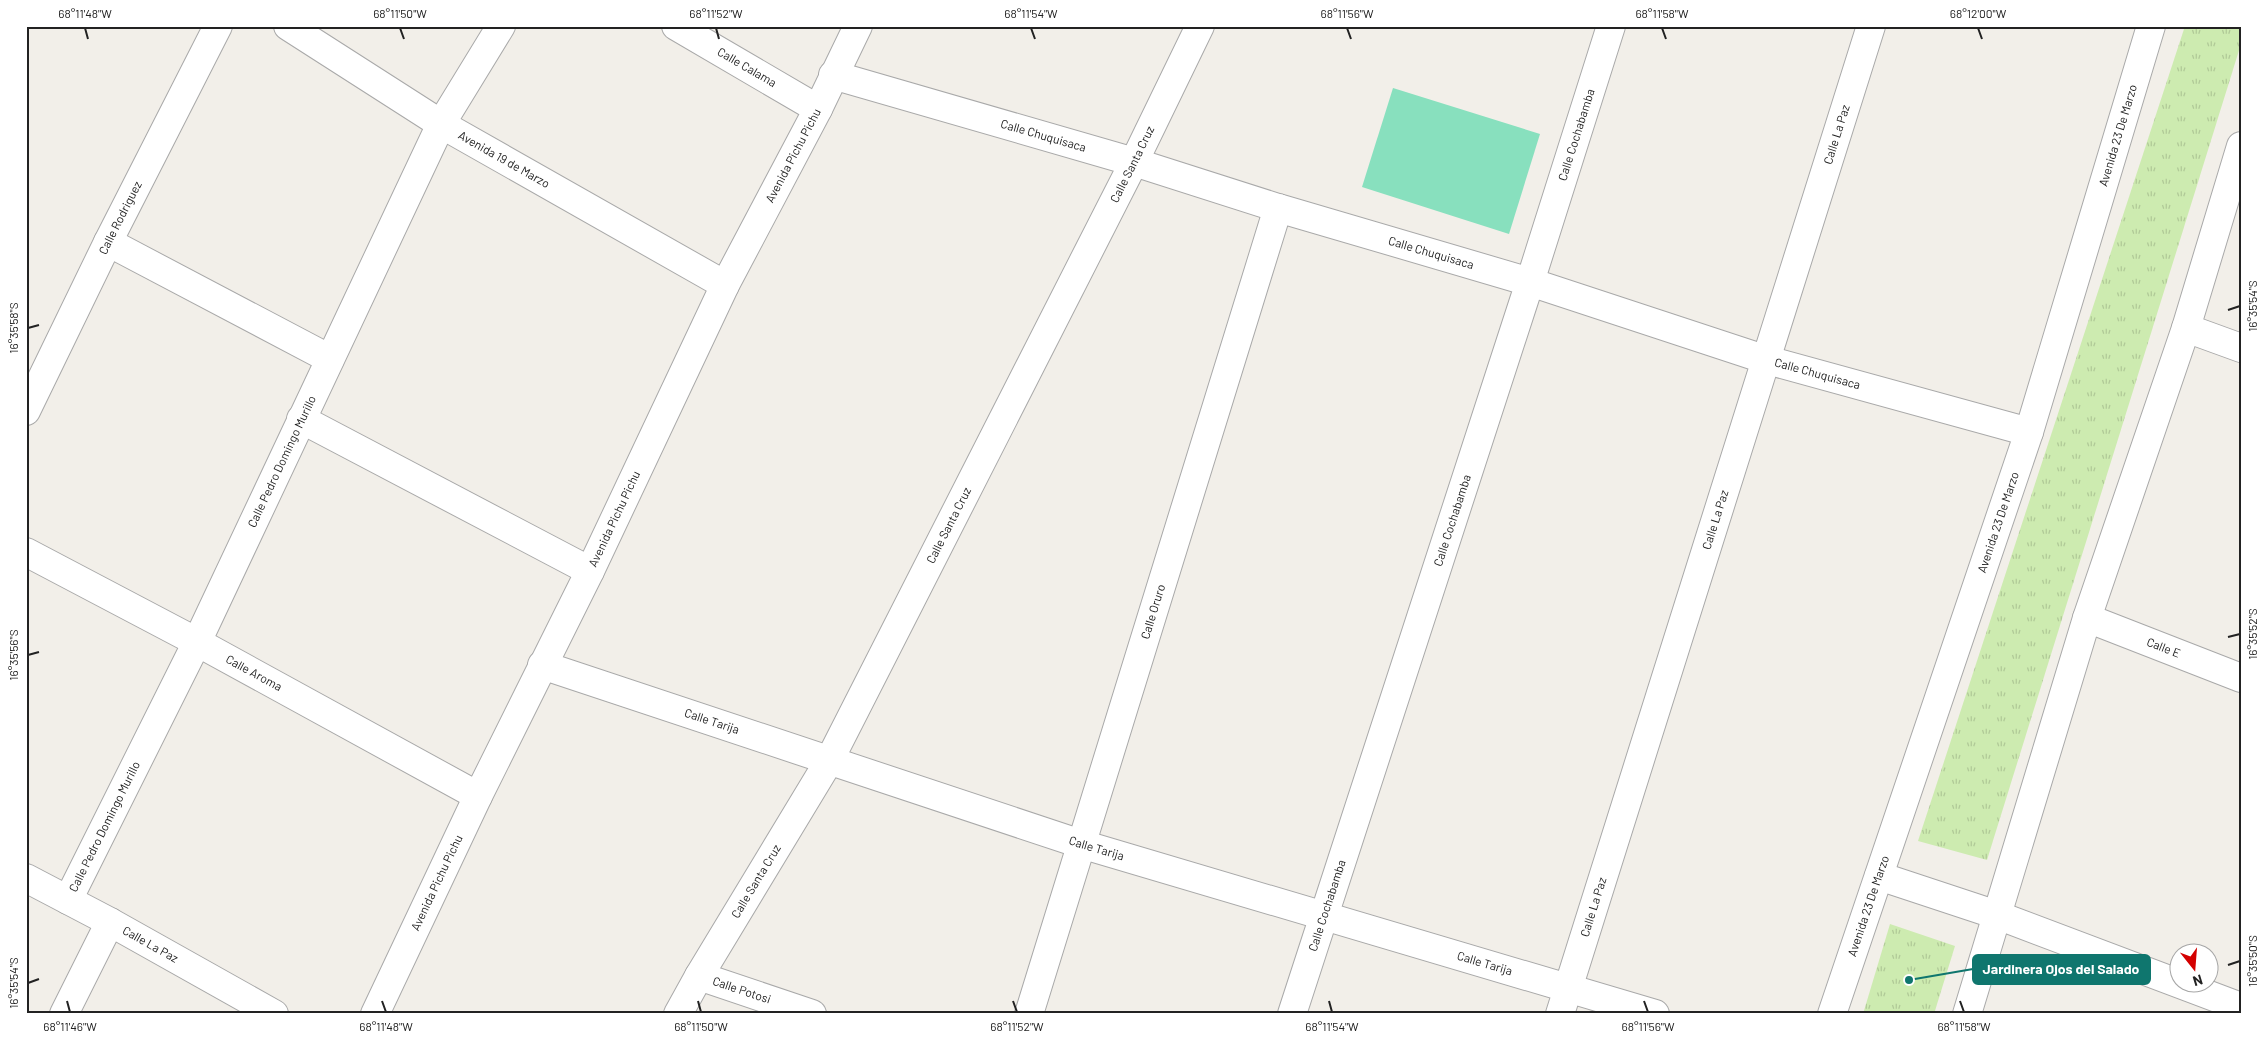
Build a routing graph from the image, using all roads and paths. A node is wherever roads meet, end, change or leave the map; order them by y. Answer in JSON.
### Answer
{"nodes":[{"id":1,"x":218,"y":26,"type":"edge"},
{"id":2,"x":288,"y":26,"type":"edge"},
{"id":3,"x":501,"y":26,"type":"edge"},
{"id":4,"x":676,"y":26,"type":"edge"},
{"id":5,"x":858,"y":26,"type":"edge"},
{"id":6,"x":1200,"y":26,"type":"edge"},
{"id":7,"x":1611,"y":26,"type":"edge"},
{"id":8,"x":1871,"y":26,"type":"edge"},
{"id":9,"x":2151,"y":26,"type":"edge"},
{"id":10,"x":833,"y":75,"type":"junction"},
{"id":11,"x":818,"y":109,"type":"junction"},
{"id":12,"x":440,"y":124,"type":"junction"},
{"id":13,"x":2241,"y":146,"type":"edge"},
{"id":14,"x":1134,"y":162,"type":"junction"},
{"id":15,"x":1278,"y":208,"type":"junction"},
{"id":16,"x":108,"y":242,"type":"junction"},
{"id":17,"x":1530,"y":282,"type":"junction"},
{"id":18,"x":725,"y":286,"type":"junction"},
{"id":19,"x":2186,"y":328,"type":"junction"},
{"id":20,"x":2241,"y":348,"type":"edge"},
{"id":21,"x":330,"y":358,"type":"junction"},
{"id":22,"x":1767,"y":360,"type":"junction"},
{"id":23,"x":26,"y":411,"type":"edge"},
{"id":24,"x":301,"y":419,"type":"junction"},
{"id":25,"x":2029,"y":432,"type":"junction"},
{"id":26,"x":26,"y":552,"type":"edge"},
{"id":27,"x":590,"y":571,"type":"junction"},
{"id":28,"x":2086,"y":618,"type":"junction"},
{"id":29,"x":197,"y":642,"type":"junction"},
{"id":30,"x":542,"y":665,"type":"junction"},
{"id":31,"x":2241,"y":678,"type":"edge"},
{"id":32,"x":829,"y":761,"type":"junction"},
{"id":33,"x":478,"y":796,"type":"junction"},
{"id":34,"x":1081,"y":844,"type":"junction"},
{"id":35,"x":1878,"y":876,"type":"junction"},
{"id":36,"x":26,"y":878,"type":"edge"},
{"id":37,"x":68,"y":900,"type":"junction"},
{"id":38,"x":1325,"y":915,"type":"junction"},
{"id":39,"x":1997,"y":915,"type":"junction"},
{"id":40,"x":110,"y":922,"type":"junction"},
{"id":41,"x":698,"y":976,"type":"junction"},
{"id":42,"x":1568,"y":987,"type":"junction"},
{"id":43,"x":2241,"y":1006,"type":"edge"},
{"id":44,"x":64,"y":1014,"type":"edge"},
{"id":45,"x":274,"y":1014,"type":"edge"},
{"id":46,"x":375,"y":1014,"type":"edge"},
{"id":47,"x":678,"y":1014,"type":"edge"},
{"id":48,"x":812,"y":1014,"type":"edge"},
{"id":49,"x":1029,"y":1014,"type":"edge"},
{"id":50,"x":1292,"y":1014,"type":"edge"},
{"id":51,"x":1560,"y":1014,"type":"edge"},
{"id":52,"x":1655,"y":1014,"type":"edge"},
{"id":53,"x":1832,"y":1014,"type":"edge"},
{"id":54,"x":1967,"y":1014,"type":"edge"}],
"edges":[{"from":1,"to":16,"type":"street","name":"Calle Rodriguez"},
{"from":2,"to":12,"type":"street","name":"Avenida 19 de Marzo"},
{"from":3,"to":12,"type":"street","name":"Calle Pedro Domingo Murillo"},
{"from":4,"to":11,"type":"street","name":"Calle Calama"},
{"from":5,"to":10,"type":"street","name":"Avenida Pichu Pichu"},
{"from":6,"to":14,"type":"street","name":"Calle Santa Cruz"},
{"from":7,"to":17,"type":"street","name":"Calle Cochabamba"},
{"from":8,"to":22,"type":"street","name":"Calle La Paz"},
{"from":9,"to":25,"type":"street","name":"Avenida 23 De Marzo"},
{"from":10,"to":11,"type":"street","name":"Avenida Pichu Pichu"},
{"from":10,"to":14,"type":"street","name":"Calle Chuquisaca"},
{"from":11,"to":18,"type":"street","name":"Avenida Pichu Pichu"},
{"from":12,"to":18,"type":"street","name":"Avenida 19 de Marzo"},
{"from":12,"to":21,"type":"street","name":"Calle Pedro Domingo Murillo"},
{"from":13,"to":19,"type":"street"},
{"from":14,"to":15,"type":"street","name":"Calle Chuquisaca"},
{"from":14,"to":32,"type":"street","name":"Calle Santa Cruz"},
{"from":15,"to":17,"type":"street","name":"Calle Chuquisaca"},
{"from":15,"to":34,"type":"street","name":"Calle Oruro"},
{"from":16,"to":21,"type":"street"},
{"from":16,"to":23,"type":"street","name":"Calle Rodriguez"},
{"from":17,"to":22,"type":"street","name":"Calle Chuquisaca"},
{"from":17,"to":38,"type":"street","name":"Calle Cochabamba"},
{"from":18,"to":27,"type":"street","name":"Avenida Pichu Pichu"},
{"from":19,"to":20,"type":"street"},
{"from":19,"to":28,"type":"street"},
{"from":21,"to":24,"type":"street","name":"Calle Pedro Domingo Murillo"},
{"from":22,"to":25,"type":"street","name":"Calle Chuquisaca"},
{"from":22,"to":42,"type":"street","name":"Calle La Paz"},
{"from":24,"to":27,"type":"street"},
{"from":24,"to":29,"type":"street","name":"Calle Pedro Domingo Murillo"},
{"from":25,"to":35,"type":"street","name":"Avenida 23 De Marzo"},
{"from":26,"to":29,"type":"street","name":"Calle Aroma"},
{"from":27,"to":30,"type":"street","name":"Avenida Pichu Pichu"},
{"from":28,"to":31,"type":"street","name":"Calle E"},
{"from":28,"to":39,"type":"street"},
{"from":29,"to":33,"type":"street","name":"Calle Aroma"},
{"from":29,"to":37,"type":"street","name":"Calle Pedro Domingo Murillo"},
{"from":30,"to":32,"type":"street","name":"Calle Tarija"},
{"from":30,"to":33,"type":"street","name":"Avenida Pichu Pichu"},
{"from":32,"to":34,"type":"street","name":"Calle Tarija"},
{"from":32,"to":41,"type":"street","name":"Calle Santa Cruz"},
{"from":33,"to":46,"type":"street","name":"Avenida Pichu Pichu"},
{"from":34,"to":38,"type":"street","name":"Calle Tarija"},
{"from":34,"to":49,"type":"street","name":"Calle Oruro"},
{"from":35,"to":39,"type":"street"},
{"from":35,"to":53,"type":"street","name":"Avenida 23 De Marzo"},
{"from":36,"to":37,"type":"street","name":"Calle La Paz"},
{"from":37,"to":40,"type":"street","name":"Calle La Paz"},
{"from":38,"to":42,"type":"street","name":"Calle Tarija"},
{"from":38,"to":50,"type":"street","name":"Calle Cochabamba"},
{"from":39,"to":43,"type":"street"},
{"from":39,"to":54,"type":"street"},
{"from":40,"to":44,"type":"street"},
{"from":40,"to":45,"type":"street","name":"Calle La Paz"},
{"from":41,"to":47,"type":"street","name":"Calle Santa Cruz"},
{"from":41,"to":48,"type":"street","name":"Calle Potosi"},
{"from":42,"to":51,"type":"street","name":"Calle La Paz"},
{"from":42,"to":52,"type":"street","name":"Calle Tarija"}]}
